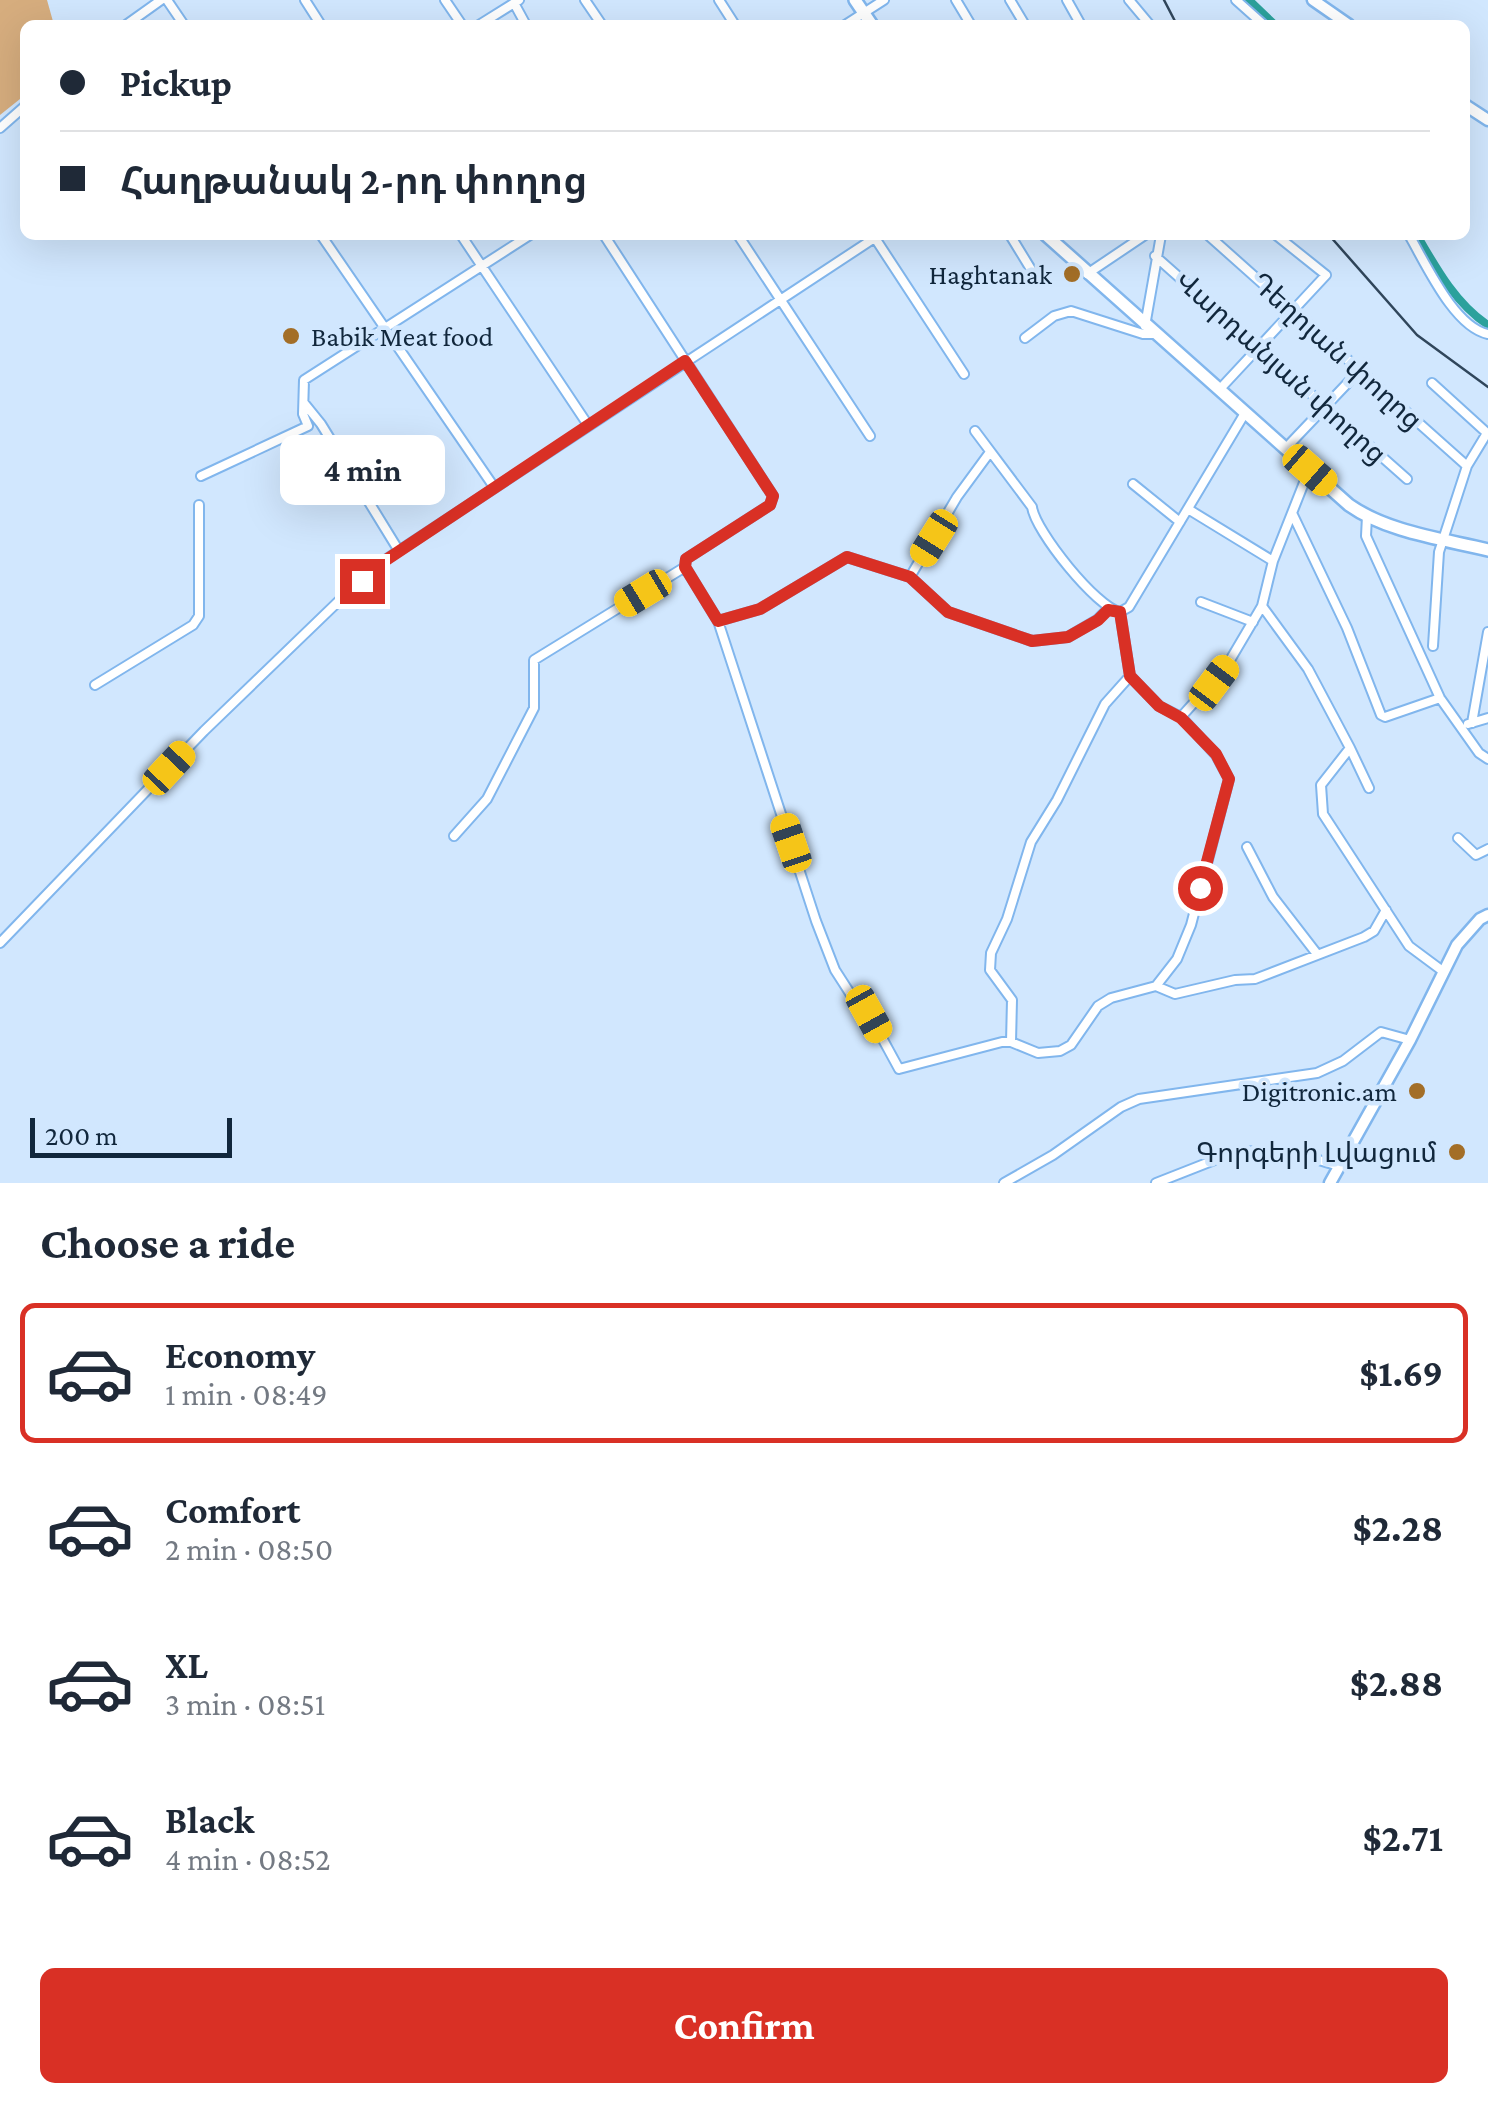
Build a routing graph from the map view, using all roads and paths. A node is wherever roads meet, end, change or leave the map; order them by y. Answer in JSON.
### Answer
{"nodes":[{"id":1,"x":164,"y":0,"type":"edge"},
{"id":2,"x":856,"y":0,"type":"edge"},
{"id":3,"x":884,"y":0,"type":"edge"},
{"id":4,"x":1128,"y":0,"type":"edge"},
{"id":5,"x":1236,"y":0,"type":"edge"},
{"id":6,"x":1313,"y":0,"type":"edge"},
{"id":7,"x":516,"y":2,"type":"edge"},
{"id":8,"x":868,"y":19,"type":"edge"},
{"id":9,"x":134,"y":20,"type":"edge"},
{"id":10,"x":180,"y":20,"type":"edge"},
{"id":11,"x":487,"y":20,"type":"edge"},
{"id":12,"x":1146,"y":20,"type":"edge"},
{"id":13,"x":1258,"y":20,"type":"edge"},
{"id":14,"x":1343,"y":20,"type":"edge"},
{"id":15,"x":20,"y":110,"type":"edge"},
{"id":16,"x":0,"y":128,"type":"edge"},
{"id":17,"x":325,"y":240,"type":"edge"},
{"id":18,"x":464,"y":240,"type":"edge"},
{"id":19,"x":522,"y":240,"type":"edge"},
{"id":20,"x":607,"y":240,"type":"edge"},
{"id":21,"x":741,"y":240,"type":"edge"},
{"id":22,"x":869,"y":240,"type":"edge"},
{"id":23,"x":878,"y":240,"type":"edge"},
{"id":24,"x":1013,"y":240,"type":"edge"},
{"id":25,"x":1055,"y":240,"type":"edge"},
{"id":26,"x":1138,"y":240,"type":"edge"},
{"id":27,"x":1160,"y":240,"type":"edge"},
{"id":28,"x":1214,"y":240,"type":"edge"},
{"id":29,"x":1283,"y":240,"type":"edge"},
{"id":30,"x":1412,"y":240,"type":"edge"},
{"id":31,"x":1155,"y":256,"type":"junction"},
{"id":32,"x":482,"y":266,"type":"junction"},
{"id":33,"x":1032,"y":270,"type":"dead end"},
{"id":34,"x":1087,"y":274,"type":"junction"},
{"id":35,"x":778,"y":298,"type":"junction"},
{"id":36,"x":1294,"y":312,"type":"junction"},
{"id":37,"x":382,"y":327,"type":"junction"},
{"id":38,"x":1150,"y":330,"type":"junction"},
{"id":39,"x":1488,"y":334,"type":"edge"},
{"id":40,"x":1026,"y":338,"type":"dead end"},
{"id":41,"x":1260,"y":347,"type":"junction"},
{"id":42,"x":685,"y":361,"type":"junction"},
{"id":43,"x":1358,"y":371,"type":"junction"},
{"id":44,"x":964,"y":374,"type":"dead end"},
{"id":45,"x":1432,"y":383,"type":"dead end"},
{"id":46,"x":1220,"y":390,"type":"junction"},
{"id":47,"x":302,"y":401,"type":"junction"},
{"id":48,"x":1326,"y":407,"type":"junction"},
{"id":49,"x":1245,"y":413,"type":"junction"},
{"id":50,"x":588,"y":425,"type":"junction"},
{"id":51,"x":975,"y":431,"type":"dead end"},
{"id":52,"x":870,"y":436,"type":"dead end"},
{"id":53,"x":1285,"y":448,"type":"junction"},
{"id":54,"x":990,"y":452,"type":"junction"},
{"id":55,"x":1467,"y":466,"type":"junction"},
{"id":56,"x":1310,"y":470,"type":"junction"},
{"id":57,"x":201,"y":476,"type":"dead end"},
{"id":58,"x":1407,"y":479,"type":"dead end"},
{"id":59,"x":1133,"y":484,"type":"dead end"},
{"id":60,"x":494,"y":487,"type":"junction"},
{"id":61,"x":199,"y":505,"type":"dead end"},
{"id":62,"x":1188,"y":509,"type":"junction"},
{"id":63,"x":1293,"y":515,"type":"junction"},
{"id":64,"x":1367,"y":516,"type":"junction"},
{"id":65,"x":1180,"y":522,"type":"junction"},
{"id":66,"x":1443,"y":539,"type":"junction"},
{"id":67,"x":399,"y":550,"type":"junction"},
{"id":68,"x":1488,"y":550,"type":"edge"},
{"id":69,"x":1273,"y":561,"type":"junction"},
{"id":70,"x":685,"y":563,"type":"junction"},
{"id":71,"x":910,"y":577,"type":"junction"},
{"id":72,"x":1201,"y":602,"type":"dead end"},
{"id":73,"x":1262,"y":606,"type":"junction"},
{"id":74,"x":1108,"y":610,"type":"junction"},
{"id":75,"x":1120,"y":612,"type":"junction"},
{"id":76,"x":718,"y":621,"type":"junction"},
{"id":77,"x":1253,"y":622,"type":"junction"},
{"id":78,"x":1488,"y":632,"type":"edge"},
{"id":79,"x":1433,"y":646,"type":"dead end"},
{"id":80,"x":1130,"y":676,"type":"junction"},
{"id":81,"x":95,"y":685,"type":"dead end"},
{"id":82,"x":1440,"y":698,"type":"junction"},
{"id":83,"x":1181,"y":718,"type":"junction"},
{"id":84,"x":1488,"y":718,"type":"edge"},
{"id":85,"x":1472,"y":722,"type":"junction"},
{"id":86,"x":1460,"y":726,"type":"junction"},
{"id":87,"x":1350,"y":748,"type":"junction"},
{"id":88,"x":1488,"y":759,"type":"edge"},
{"id":89,"x":1369,"y":788,"type":"dead end"},
{"id":90,"x":454,"y":836,"type":"dead end"},
{"id":91,"x":1458,"y":838,"type":"dead end"},
{"id":92,"x":1246,"y":847,"type":"dead end"},
{"id":93,"x":1488,"y":849,"type":"edge"},
{"id":94,"x":1386,"y":910,"type":"junction"},
{"id":95,"x":1488,"y":915,"type":"edge"},
{"id":96,"x":0,"y":943,"type":"edge"},
{"id":97,"x":1316,"y":954,"type":"junction"},
{"id":98,"x":1444,"y":972,"type":"junction"},
{"id":99,"x":1156,"y":986,"type":"junction"},
{"id":100,"x":1410,"y":1040,"type":"junction"},
{"id":101,"x":1011,"y":1042,"type":"junction"},
{"id":102,"x":1339,"y":1166,"type":"junction"},
{"id":103,"x":1004,"y":1183,"type":"edge"},
{"id":104,"x":1156,"y":1183,"type":"edge"},
{"id":105,"x":1330,"y":1183,"type":"edge"}],
"edges":[{"from":1,"to":9,"type":"street"},
{"from":1,"to":10,"type":"street"},
{"from":2,"to":8,"type":"main road"},
{"from":3,"to":8,"type":"street"},
{"from":4,"to":12,"type":"street"},
{"from":5,"to":13,"type":"street"},
{"from":6,"to":14,"type":"street"},
{"from":7,"to":11,"type":"street"},
{"from":15,"to":16,"type":"street"},
{"from":17,"to":37,"type":"street"},
{"from":18,"to":32,"type":"street"},
{"from":19,"to":32,"type":"street"},
{"from":20,"to":42,"type":"street"},
{"from":21,"to":35,"type":"street"},
{"from":22,"to":35,"type":"street"},
{"from":23,"to":44,"type":"street"},
{"from":24,"to":33,"type":"street"},
{"from":25,"to":34,"type":"main road"},
{"from":26,"to":34,"type":"street"},
{"from":27,"to":31,"type":"street"},
{"from":28,"to":36,"type":"street","name":"Դեղոյան փողոց"},
{"from":29,"to":36,"type":"street"},
{"from":30,"to":39,"type":"street"},
{"from":31,"to":38,"type":"street"},
{"from":31,"to":41,"type":"street","name":"Վարդանյան փողոց"},
{"from":32,"to":37,"type":"street"},
{"from":32,"to":50,"type":"street"},
{"from":34,"to":38,"type":"main road"},
{"from":35,"to":42,"type":"street"},
{"from":35,"to":52,"type":"street"},
{"from":36,"to":41,"type":"street"},
{"from":36,"to":43,"type":"street","name":"Դեղոյան փողոց"},
{"from":37,"to":47,"type":"street"},
{"from":37,"to":60,"type":"street"},
{"from":38,"to":40,"type":"street"},
{"from":38,"to":46,"type":"main road"},
{"from":41,"to":46,"type":"street"},
{"from":41,"to":48,"type":"street","name":"Վարդանյան փողոց"},
{"from":42,"to":50,"type":"street"},
{"from":42,"to":70,"type":"street"},
{"from":43,"to":48,"type":"street"},
{"from":43,"to":55,"type":"street","name":"Դեղոյան փողոց"},
{"from":45,"to":55,"type":"street"},
{"from":46,"to":49,"type":"main road"},
{"from":47,"to":57,"type":"street"},
{"from":47,"to":67,"type":"street"},
{"from":48,"to":53,"type":"street"},
{"from":48,"to":58,"type":"street","name":"Վարդանյան փողոց"},
{"from":49,"to":53,"type":"main road"},
{"from":49,"to":62,"type":"street"},
{"from":50,"to":60,"type":"street"},
{"from":51,"to":54,"type":"street"},
{"from":53,"to":56,"type":"main road"},
{"from":54,"to":71,"type":"street"},
{"from":54,"to":74,"type":"street"},
{"from":55,"to":66,"type":"street"},
{"from":56,"to":63,"type":"street"},
{"from":56,"to":64,"type":"main road"},
{"from":59,"to":65,"type":"street"},
{"from":60,"to":67,"type":"street"},
{"from":61,"to":81,"type":"street"},
{"from":62,"to":65,"type":"street"},
{"from":62,"to":69,"type":"street"},
{"from":63,"to":69,"type":"street"},
{"from":63,"to":82,"type":"street"},
{"from":64,"to":66,"type":"main road"},
{"from":64,"to":82,"type":"street"},
{"from":65,"to":75,"type":"street"},
{"from":66,"to":68,"type":"main road"},
{"from":66,"to":79,"type":"street"},
{"from":67,"to":96,"type":"street"},
{"from":69,"to":73,"type":"street"},
{"from":70,"to":76,"type":"street"},
{"from":70,"to":90,"type":"street"},
{"from":71,"to":74,"type":"street"},
{"from":71,"to":76,"type":"street"},
{"from":72,"to":77,"type":"street"},
{"from":73,"to":77,"type":"street"},
{"from":73,"to":87,"type":"street"},
{"from":74,"to":75,"type":"street"},
{"from":75,"to":80,"type":"street"},
{"from":76,"to":101,"type":"street"},
{"from":77,"to":83,"type":"street"},
{"from":78,"to":85,"type":"street"},
{"from":80,"to":83,"type":"street"},
{"from":80,"to":101,"type":"street"},
{"from":82,"to":86,"type":"street"},
{"from":83,"to":99,"type":"street"},
{"from":84,"to":85,"type":"street"},
{"from":85,"to":86,"type":"street"},
{"from":86,"to":88,"type":"street"},
{"from":87,"to":89,"type":"street"},
{"from":87,"to":94,"type":"street"},
{"from":91,"to":93,"type":"street"},
{"from":92,"to":97,"type":"street"},
{"from":94,"to":97,"type":"street"},
{"from":94,"to":98,"type":"street"},
{"from":95,"to":98,"type":"street"},
{"from":97,"to":99,"type":"street"},
{"from":98,"to":100,"type":"street"},
{"from":99,"to":101,"type":"street"},
{"from":100,"to":102,"type":"street"},
{"from":100,"to":103,"type":"street"},
{"from":102,"to":104,"type":"street"},
{"from":102,"to":105,"type":"street"}]}
